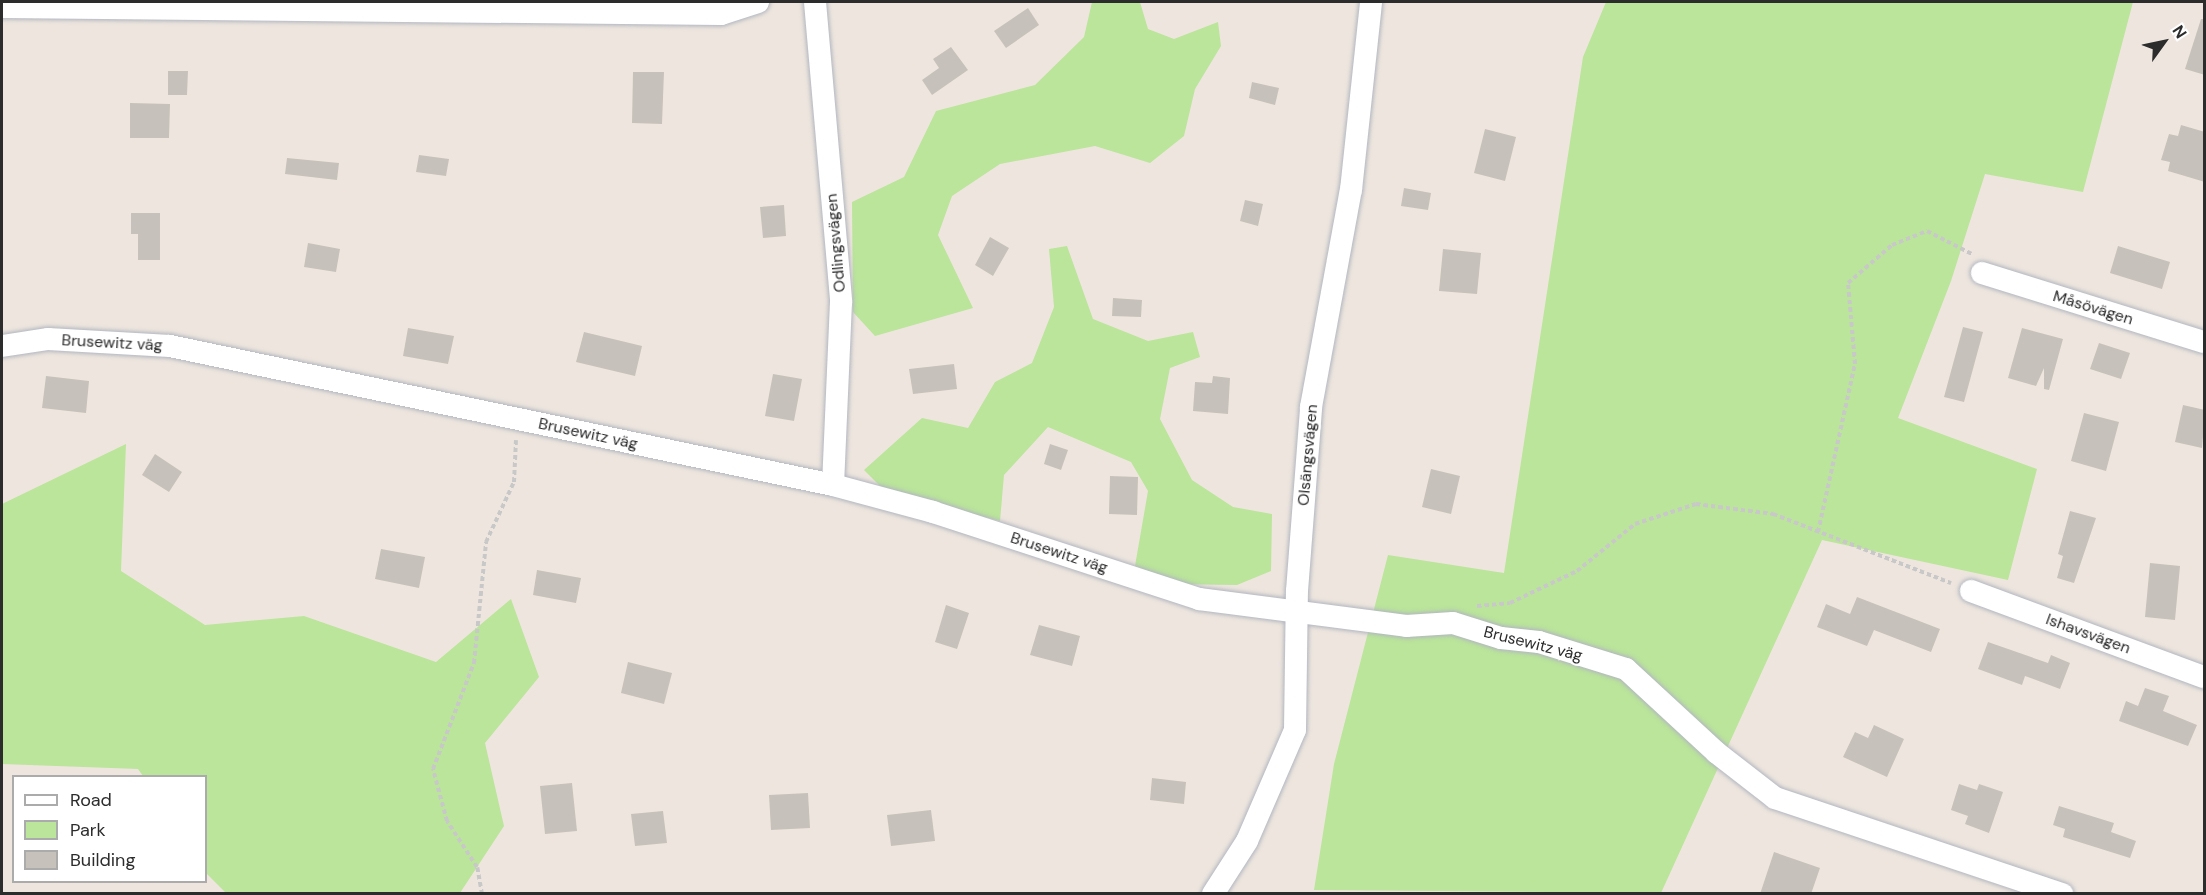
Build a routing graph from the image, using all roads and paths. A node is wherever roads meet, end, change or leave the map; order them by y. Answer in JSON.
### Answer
{"nodes":[{"id":1,"x":758,"y":2,"type":"edge"},
{"id":2,"x":815,"y":2,"type":"edge"},
{"id":3,"x":1371,"y":2,"type":"edge"},
{"id":4,"x":2,"y":7,"type":"edge"},
{"id":5,"x":1982,"y":273,"type":"joint"},
{"id":6,"x":2205,"y":342,"type":"edge"},
{"id":7,"x":2,"y":345,"type":"edge"},
{"id":8,"x":518,"y":419,"type":"junction"},
{"id":9,"x":833,"y":485,"type":"junction"},
{"id":10,"x":1818,"y":532,"type":"junction"},
{"id":11,"x":1971,"y":591,"type":"joint"},
{"id":12,"x":1464,"y":607,"type":"dead end"},
{"id":13,"x":1297,"y":612,"type":"junction"},
{"id":14,"x":2205,"y":677,"type":"edge"},
{"id":15,"x":482,"y":894,"type":"edge"},
{"id":16,"x":1213,"y":894,"type":"edge"},
{"id":17,"x":2062,"y":894,"type":"edge"}],
"edges":[{"from":1,"to":4,"type":"street"},
{"from":2,"to":9,"type":"street","name":"Odlingsvägen"},
{"from":3,"to":13,"type":"street","name":"Olsängsvägen"},
{"from":5,"to":6,"type":"street","name":"Måsövägen"},
{"from":5,"to":10,"type":"path"},
{"from":7,"to":8,"type":"street","name":"Brusewitz väg"},
{"from":8,"to":9,"type":"street","name":"Brusewitz väg"},
{"from":8,"to":15,"type":"path"},
{"from":9,"to":13,"type":"street","name":"Brusewitz väg"},
{"from":10,"to":11,"type":"path"},
{"from":10,"to":12,"type":"path"},
{"from":11,"to":14,"type":"street","name":"Ishavsvägen"},
{"from":13,"to":16,"type":"street","name":"Olsängsvägen"},
{"from":13,"to":17,"type":"street","name":"Brusewitz väg"}]}
